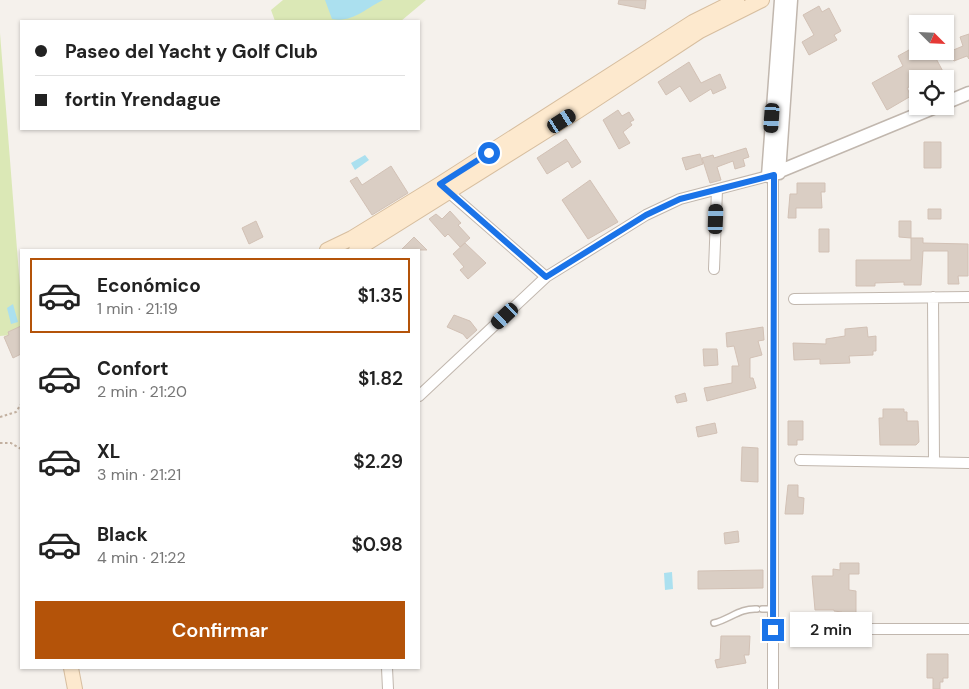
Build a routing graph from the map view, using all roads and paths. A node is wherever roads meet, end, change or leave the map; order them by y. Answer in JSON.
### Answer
{"nodes":[{"id":1,"x":737,"y":0,"type":"edge"},
{"id":2,"x":762,"y":0,"type":"edge"},
{"id":3,"x":781,"y":0,"type":"edge"},
{"id":4,"x":792,"y":0,"type":"edge"},
{"id":5,"x":969,"y":93,"type":"edge"},
{"id":6,"x":954,"y":99,"type":"edge"},
{"id":7,"x":917,"y":115,"type":"edge"},
{"id":8,"x":774,"y":175,"type":"junction"},
{"id":9,"x":444,"y":188,"type":"junction"},
{"id":10,"x":717,"y":190,"type":"junction"},
{"id":11,"x":329,"y":249,"type":"edge"},
{"id":12,"x":357,"y":249,"type":"edge"},
{"id":13,"x":714,"y":269,"type":"dead end"},
{"id":14,"x":546,"y":277,"type":"junction"},
{"id":15,"x":933,"y":297,"type":"junction"},
{"id":16,"x":969,"y":297,"type":"edge"},
{"id":17,"x":794,"y":299,"type":"dead end"},
{"id":18,"x":420,"y":395,"type":"edge"},
{"id":19,"x":20,"y":406,"type":"edge"},
{"id":20,"x":0,"y":417,"type":"edge"},
{"id":21,"x":0,"y":443,"type":"edge"},
{"id":22,"x":20,"y":448,"type":"edge"},
{"id":23,"x":800,"y":460,"type":"dead end"},
{"id":24,"x":934,"y":462,"type":"junction"},
{"id":25,"x":969,"y":463,"type":"edge"},
{"id":26,"x":764,"y":609,"type":"junction"},
{"id":27,"x":714,"y":623,"type":"dead end"},
{"id":28,"x":809,"y":629,"type":"dead end"},
{"id":29,"x":969,"y":629,"type":"edge"},
{"id":30,"x":71,"y":669,"type":"edge"},
{"id":31,"x":387,"y":669,"type":"edge"},
{"id":32,"x":75,"y":689,"type":"edge"},
{"id":33,"x":388,"y":689,"type":"edge"},
{"id":34,"x":773,"y":689,"type":"edge"}],
"edges":[{"from":1,"to":9,"type":"main road"},
{"from":2,"to":9,"type":"main road"},
{"from":3,"to":8,"type":"street"},
{"from":4,"to":8,"type":"street"},
{"from":5,"to":6,"type":"street"},
{"from":7,"to":8,"type":"street"},
{"from":8,"to":10,"type":"street"},
{"from":8,"to":26,"type":"street"},
{"from":9,"to":11,"type":"main road"},
{"from":9,"to":12,"type":"main road"},
{"from":9,"to":14,"type":"street"},
{"from":10,"to":13,"type":"street"},
{"from":10,"to":14,"type":"street"},
{"from":14,"to":18,"type":"street"},
{"from":15,"to":16,"type":"street"},
{"from":15,"to":17,"type":"street"},
{"from":15,"to":24,"type":"street"},
{"from":19,"to":20,"type":"path"},
{"from":21,"to":22,"type":"path"},
{"from":23,"to":24,"type":"street"},
{"from":24,"to":25,"type":"street"},
{"from":26,"to":27,"type":"lane"},
{"from":26,"to":34,"type":"street"},
{"from":28,"to":29,"type":"street"},
{"from":30,"to":32,"type":"main road"},
{"from":31,"to":33,"type":"street"}]}
